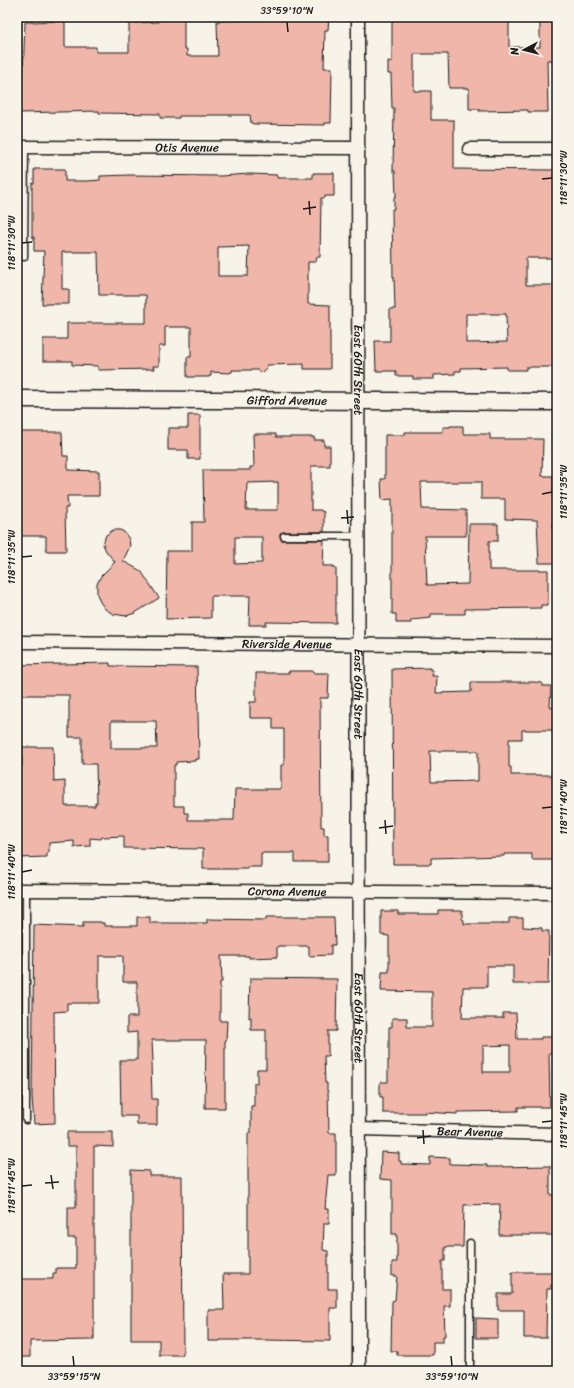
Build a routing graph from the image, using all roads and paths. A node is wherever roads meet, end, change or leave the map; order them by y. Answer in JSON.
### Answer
{"nodes":[{"id":1,"x":358,"y":17,"type":"edge"},
{"id":2,"x":21,"y":147,"type":"edge"},
{"id":3,"x":358,"y":148,"type":"junction"},
{"id":4,"x":469,"y":149,"type":"dead end"},
{"id":5,"x":557,"y":149,"type":"edge"},
{"id":6,"x":24,"y":257,"type":"dead end"},
{"id":7,"x":17,"y":399,"type":"edge"},
{"id":8,"x":358,"y":401,"type":"junction"},
{"id":9,"x":557,"y":402,"type":"edge"},
{"id":10,"x":284,"y":536,"type":"dead end"},
{"id":11,"x":358,"y":536,"type":"junction"},
{"id":12,"x":17,"y":642,"type":"edge"},
{"id":13,"x":358,"y":644,"type":"junction"},
{"id":14,"x":557,"y":646,"type":"edge"},
{"id":15,"x":21,"y":890,"type":"edge"},
{"id":16,"x":358,"y":892,"type":"junction"},
{"id":17,"x":557,"y":893,"type":"edge"},
{"id":18,"x":26,"y":1120,"type":"dead end"},
{"id":19,"x":359,"y":1129,"type":"junction"},
{"id":20,"x":557,"y":1134,"type":"edge"},
{"id":21,"x":470,"y":1243,"type":"dead end"},
{"id":22,"x":359,"y":1371,"type":"edge"},
{"id":23,"x":470,"y":1371,"type":"edge"}],
"edges":[{"from":1,"to":3,"type":"street","name":"East 60th Street"},
{"from":2,"to":3,"type":"street","name":"Otis Avenue"},
{"from":2,"to":6,"type":"lane"},
{"from":3,"to":8,"type":"street","name":"East 60th Street"},
{"from":4,"to":5,"type":"street"},
{"from":7,"to":8,"type":"street","name":"Gifford Avenue"},
{"from":8,"to":9,"type":"street","name":"Gifford Avenue"},
{"from":8,"to":11,"type":"street","name":"East 60th Street"},
{"from":10,"to":11,"type":"lane"},
{"from":11,"to":13,"type":"street","name":"East 60th Street"},
{"from":12,"to":13,"type":"street","name":"Riverside Avenue"},
{"from":13,"to":14,"type":"street","name":"Riverside Avenue"},
{"from":13,"to":16,"type":"street","name":"East 60th Street"},
{"from":15,"to":16,"type":"street","name":"Corona Avenue"},
{"from":15,"to":18,"type":"lane"},
{"from":16,"to":17,"type":"street","name":"Corona Avenue"},
{"from":16,"to":19,"type":"street","name":"East 60th Street"},
{"from":19,"to":20,"type":"street","name":"Bear Avenue"},
{"from":19,"to":22,"type":"street","name":"East 60th Street"},
{"from":21,"to":23,"type":"lane"}]}
